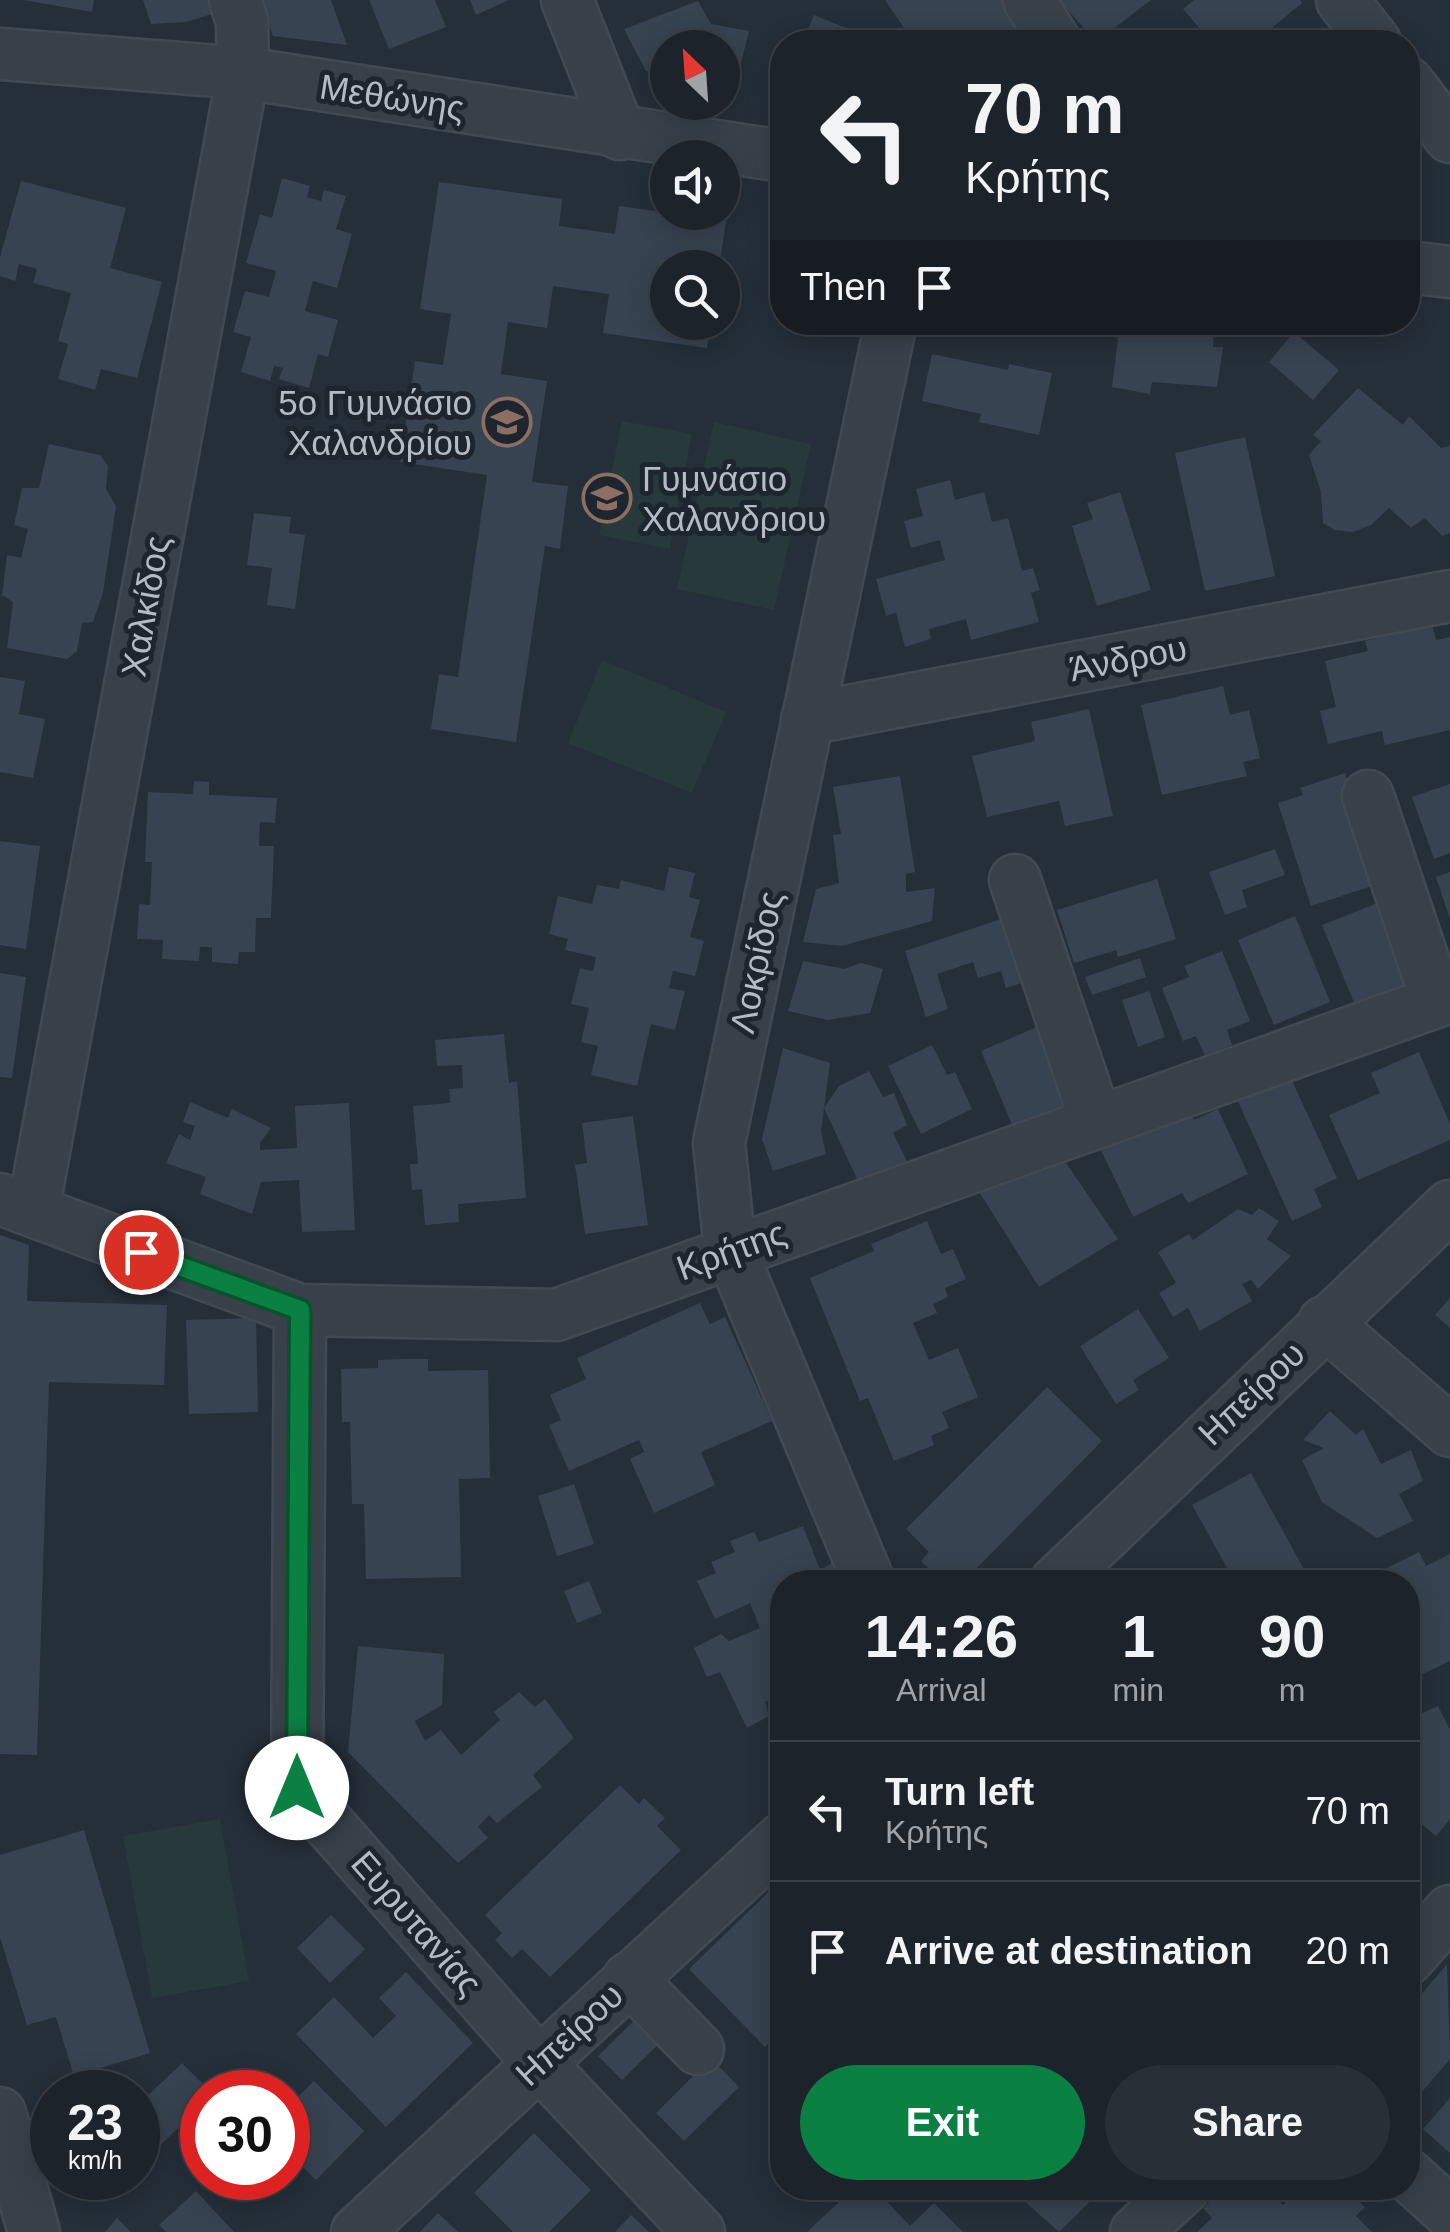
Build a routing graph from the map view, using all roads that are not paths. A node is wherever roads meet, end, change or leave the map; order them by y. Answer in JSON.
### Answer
{"nodes":[{"id":1,"x":235,"y":0,"type":"edge"},
{"id":2,"x":567,"y":0,"type":"edge"},
{"id":3,"x":1030,"y":0,"type":"edge"},
{"id":4,"x":1342,"y":0,"type":"edge"},
{"id":5,"x":1048,"y":30,"type":"edge"},
{"id":6,"x":1366,"y":30,"type":"edge"},
{"id":7,"x":0,"y":54,"type":"edge"},
{"id":8,"x":242,"y":73,"type":"junction"},
{"id":9,"x":1420,"y":98,"type":"edge"},
{"id":10,"x":620,"y":134,"type":"junction"},
{"id":11,"x":1450,"y":137,"type":"edge"},
{"id":12,"x":770,"y":154,"type":"edge"},
{"id":13,"x":1420,"y":268,"type":"edge"},
{"id":14,"x":1450,"y":272,"type":"edge"},
{"id":15,"x":888,"y":335,"type":"edge"},
{"id":16,"x":1450,"y":596,"type":"edge"},
{"id":17,"x":807,"y":719,"type":"junction"},
{"id":18,"x":1368,"y":796,"type":"dead end"},
{"id":19,"x":1014,"y":880,"type":"dead end"},
{"id":20,"x":1443,"y":999,"type":"edge"},
{"id":21,"x":1096,"y":1121,"type":"junction"},
{"id":22,"x":16,"y":1205,"type":"edge"},
{"id":23,"x":1450,"y":1206,"type":"edge"},
{"id":24,"x":730,"y":1250,"type":"junction"},
{"id":25,"x":300,"y":1310,"type":"junction"},
{"id":26,"x":1324,"y":1322,"type":"junction"},
{"id":27,"x":1450,"y":1432,"type":"edge"},
{"id":28,"x":865,"y":1570,"type":"edge"},
{"id":29,"x":1068,"y":1570,"type":"edge"},
{"id":30,"x":770,"y":1849,"type":"edge"},
{"id":31,"x":1450,"y":1911,"type":"edge"},
{"id":32,"x":1420,"y":1945,"type":"edge"},
{"id":33,"x":629,"y":1978,"type":"junction"},
{"id":34,"x":698,"y":2048,"type":"dead end"},
{"id":35,"x":538,"y":2062,"type":"junction"},
{"id":36,"x":0,"y":2112,"type":"edge"},
{"id":37,"x":1420,"y":2186,"type":"edge"},
{"id":38,"x":1171,"y":2200,"type":"edge"},
{"id":39,"x":1450,"y":2213,"type":"edge"},
{"id":40,"x":34,"y":2232,"type":"edge"},
{"id":41,"x":357,"y":2232,"type":"edge"},
{"id":42,"x":699,"y":2232,"type":"edge"},
{"id":43,"x":1136,"y":2232,"type":"edge"}],
"edges":[{"from":1,"to":8,"type":"street","name":"Χαλκίδος"},
{"from":2,"to":10,"type":"street"},
{"from":3,"to":5,"type":"street"},
{"from":4,"to":6,"type":"street"},
{"from":7,"to":8,"type":"street","name":"Μεθώνης"},
{"from":8,"to":10,"type":"street","name":"Μεθώνης"},
{"from":8,"to":22,"type":"street","name":"Χαλκίδος"},
{"from":9,"to":11,"type":"street"},
{"from":10,"to":12,"type":"street","name":"Μεθώνης"},
{"from":13,"to":14,"type":"street"},
{"from":15,"to":17,"type":"street","name":"Λοκρίδος"},
{"from":16,"to":17,"type":"street","name":"Άνδρου"},
{"from":17,"to":24,"type":"street","name":"Λοκρίδος"},
{"from":18,"to":20,"type":"street"},
{"from":19,"to":21,"type":"street"},
{"from":20,"to":21,"type":"street","name":"Κρήτης"},
{"from":21,"to":24,"type":"street","name":"Κρήτης"},
{"from":22,"to":25,"type":"street","name":"Κρήτης"},
{"from":23,"to":26,"type":"street","name":"Ηπείρου"},
{"from":24,"to":25,"type":"street","name":"Κρήτης"},
{"from":24,"to":28,"type":"street","name":"Λοκρίδος"},
{"from":25,"to":35,"type":"street","name":"Ευρυτανίας"},
{"from":26,"to":27,"type":"street"},
{"from":26,"to":29,"type":"street","name":"Ηπείρου"},
{"from":30,"to":33,"type":"street","name":"Ηπείρου"},
{"from":31,"to":32,"type":"street"},
{"from":33,"to":34,"type":"street"},
{"from":33,"to":35,"type":"street","name":"Ηπείρου"},
{"from":35,"to":41,"type":"street","name":"Ηπείρου"},
{"from":35,"to":42,"type":"street","name":"Ευρυτανίας"},
{"from":36,"to":40,"type":"street"},
{"from":37,"to":39,"type":"street"},
{"from":38,"to":43,"type":"street"}]}
